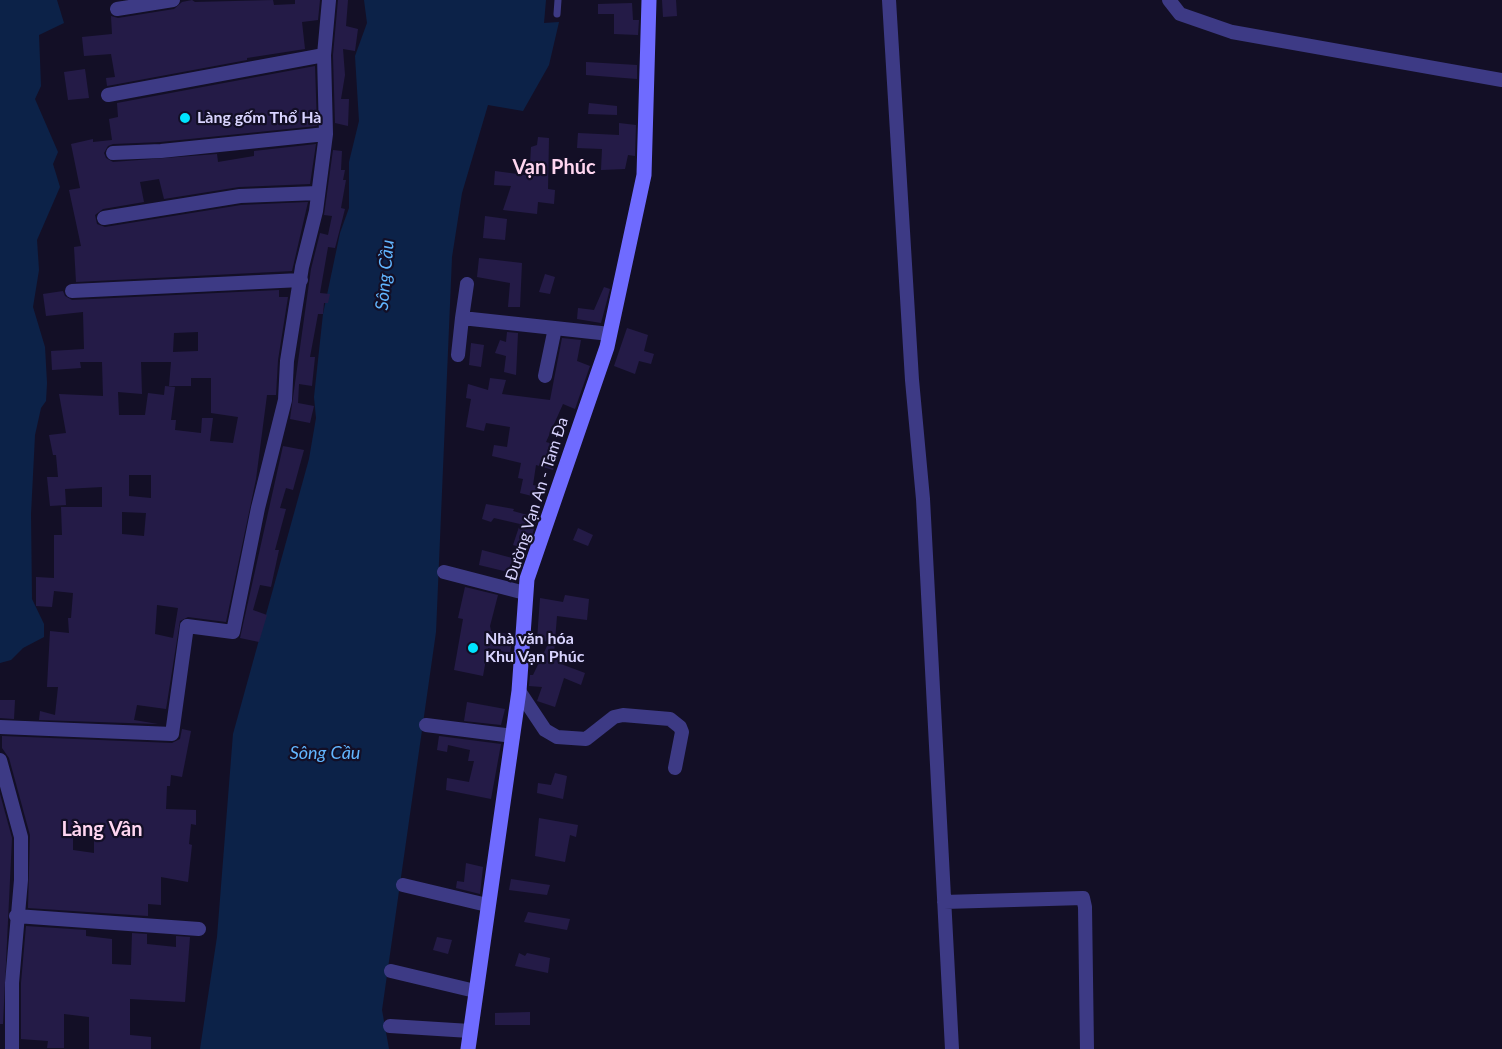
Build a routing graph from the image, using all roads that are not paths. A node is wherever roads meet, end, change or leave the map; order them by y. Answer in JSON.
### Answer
{"nodes":[{"id":1,"x":173,"y":0,"type":"edge"},
{"id":2,"x":329,"y":0,"type":"edge"},
{"id":3,"x":558,"y":0,"type":"edge"},
{"id":4,"x":649,"y":0,"type":"edge"},
{"id":5,"x":889,"y":0,"type":"edge"},
{"id":6,"x":1169,"y":0,"type":"edge"},
{"id":7,"x":117,"y":9,"type":"dead end"},
{"id":8,"x":557,"y":14,"type":"dead end"},
{"id":9,"x":324,"y":55,"type":"junction"},
{"id":10,"x":1502,"y":80,"type":"edge"},
{"id":11,"x":108,"y":95,"type":"dead end"},
{"id":12,"x":326,"y":134,"type":"junction"},
{"id":13,"x":113,"y":153,"type":"dead end"},
{"id":14,"x":318,"y":193,"type":"junction"},
{"id":15,"x":104,"y":218,"type":"dead end"},
{"id":16,"x":301,"y":280,"type":"junction"},
{"id":17,"x":467,"y":284,"type":"dead end"},
{"id":18,"x":72,"y":291,"type":"dead end"},
{"id":19,"x":462,"y":318,"type":"junction"},
{"id":20,"x":555,"y":328,"type":"junction"},
{"id":21,"x":610,"y":334,"type":"junction"},
{"id":22,"x":458,"y":355,"type":"dead end"},
{"id":23,"x":544,"y":376,"type":"dead end"},
{"id":24,"x":444,"y":572,"type":"dead end"},
{"id":25,"x":525,"y":592,"type":"junction"},
{"id":26,"x":519,"y":691,"type":"junction"},
{"id":27,"x":426,"y":725,"type":"dead end"},
{"id":28,"x":0,"y":727,"type":"edge"},
{"id":29,"x":513,"y":736,"type":"junction"},
{"id":30,"x":0,"y":760,"type":"edge"},
{"id":31,"x":675,"y":768,"type":"dead end"},
{"id":32,"x":403,"y":885,"type":"dead end"},
{"id":33,"x":944,"y":902,"type":"junction"},
{"id":34,"x":487,"y":905,"type":"junction"},
{"id":35,"x":16,"y":916,"type":"junction"},
{"id":36,"x":199,"y":929,"type":"dead end"},
{"id":37,"x":391,"y":971,"type":"dead end"},
{"id":38,"x":475,"y":991,"type":"junction"},
{"id":39,"x":390,"y":1026,"type":"dead end"},
{"id":40,"x":470,"y":1031,"type":"junction"},
{"id":41,"x":12,"y":1049,"type":"edge"},
{"id":42,"x":468,"y":1049,"type":"edge"},
{"id":43,"x":952,"y":1049,"type":"edge"},
{"id":44,"x":1087,"y":1049,"type":"edge"}],
"edges":[{"from":1,"to":7,"type":"street"},
{"from":2,"to":9,"type":"street"},
{"from":3,"to":8,"type":"lane"},
{"from":4,"to":21,"type":"main road","name":"Đường Vạn An - Tam Đa"},
{"from":5,"to":33,"type":"street"},
{"from":6,"to":10,"type":"street"},
{"from":9,"to":11,"type":"street"},
{"from":9,"to":12,"type":"street"},
{"from":12,"to":13,"type":"street"},
{"from":12,"to":14,"type":"street"},
{"from":14,"to":15,"type":"street"},
{"from":14,"to":16,"type":"street"},
{"from":16,"to":18,"type":"street"},
{"from":16,"to":28,"type":"street"},
{"from":17,"to":19,"type":"street"},
{"from":19,"to":20,"type":"street"},
{"from":19,"to":22,"type":"street"},
{"from":20,"to":21,"type":"street"},
{"from":20,"to":23,"type":"street"},
{"from":21,"to":25,"type":"main road","name":"Đường Vạn An - Tam Đa"},
{"from":24,"to":25,"type":"street"},
{"from":25,"to":26,"type":"main road","name":"Đường Vạn An - Tam Đa"},
{"from":26,"to":29,"type":"main road","name":"Đường Vạn An - Tam Đa"},
{"from":26,"to":31,"type":"street"},
{"from":27,"to":29,"type":"street"},
{"from":29,"to":34,"type":"main road","name":"Đường Vạn An - Tam Đa"},
{"from":30,"to":35,"type":"street"},
{"from":32,"to":34,"type":"street"},
{"from":33,"to":43,"type":"street"},
{"from":33,"to":44,"type":"street"},
{"from":34,"to":38,"type":"main road","name":"Đường Vạn An - Tam Đa"},
{"from":35,"to":36,"type":"street"},
{"from":35,"to":41,"type":"street"},
{"from":37,"to":38,"type":"street"},
{"from":38,"to":40,"type":"main road","name":"Đường Vạn An - Tam Đa"},
{"from":39,"to":40,"type":"street"},
{"from":40,"to":42,"type":"main road","name":"Đường Vạn An - Tam Đa"}]}
